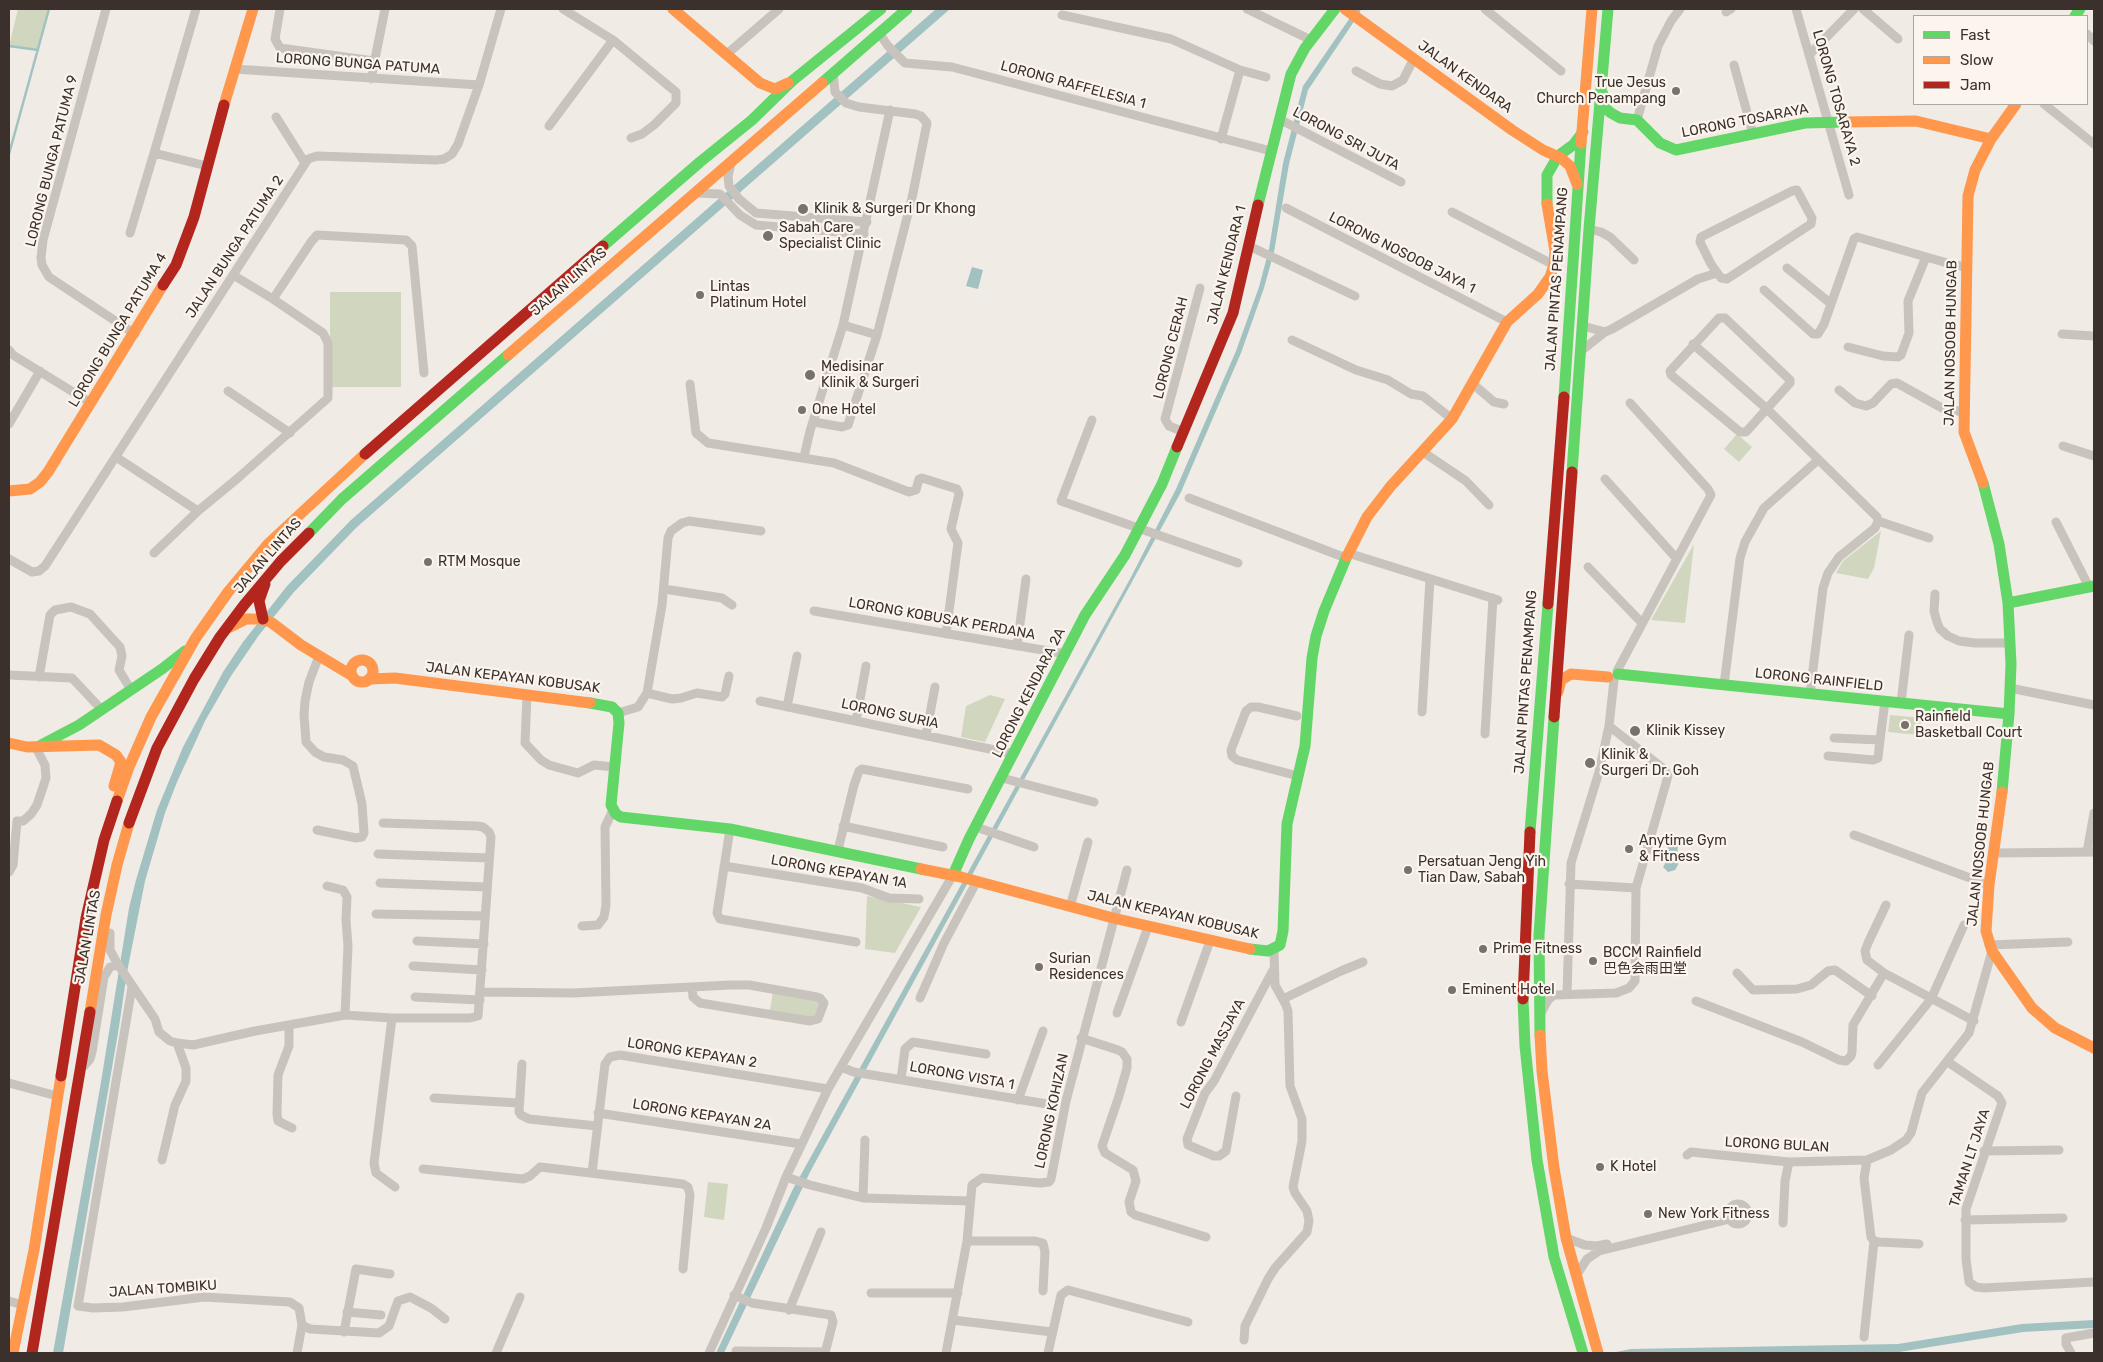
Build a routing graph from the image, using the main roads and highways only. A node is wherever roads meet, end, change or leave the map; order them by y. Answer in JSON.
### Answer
{"nodes":[{"id":1,"x":253,"y":9,"type":"edge"},
{"id":2,"x":673,"y":9,"type":"edge"},
{"id":3,"x":881,"y":9,"type":"edge"},
{"id":4,"x":907,"y":9,"type":"edge"},
{"id":5,"x":1336,"y":9,"type":"edge"},
{"id":6,"x":1592,"y":9,"type":"edge"},
{"id":7,"x":1608,"y":9,"type":"edge"},
{"id":8,"x":1351,"y":13,"type":"edge"},
{"id":9,"x":792,"y":81,"type":"junction"},
{"id":10,"x":760,"y":83,"type":"junction"},
{"id":11,"x":1602,"y":89,"type":"junction"},
{"id":12,"x":2015,"y":105,"type":"edge"},
{"id":13,"x":1620,"y":118,"type":"junction"},
{"id":14,"x":752,"y":120,"type":"junction"},
{"id":15,"x":1583,"y":132,"type":"junction"},
{"id":16,"x":1599,"y":135,"type":"junction"},
{"id":17,"x":1991,"y":139,"type":"junction"},
{"id":18,"x":1558,"y":156,"type":"junction"},
{"id":19,"x":736,"y":157,"type":"junction"},
{"id":20,"x":700,"y":162,"type":"junction"},
{"id":21,"x":1577,"y":186,"type":"junction"},
{"id":22,"x":1583,"y":326,"type":"junction"},
{"id":23,"x":1566,"y":374,"type":"junction"},
{"id":24,"x":456,"y":401,"type":"junction"},
{"id":25,"x":405,"y":420,"type":"junction"},
{"id":26,"x":9,"y":491,"type":"edge"},
{"id":27,"x":1140,"y":528,"type":"joint"},
{"id":28,"x":1568,"y":532,"type":"junction"},
{"id":29,"x":1552,"y":552,"type":"junction"},
{"id":30,"x":265,"y":582,"type":"junction"},
{"id":31,"x":2091,"y":586,"type":"edge"},
{"id":32,"x":2008,"y":603,"type":"junction"},
{"id":33,"x":267,"y":621,"type":"junction"},
{"id":34,"x":1560,"y":624,"type":"junction"},
{"id":35,"x":227,"y":628,"type":"junction"},
{"id":36,"x":195,"y":639,"type":"junction"},
{"id":37,"x":355,"y":662,"type":"junction"},
{"id":38,"x":333,"y":663,"type":"junction"},
{"id":39,"x":371,"y":674,"type":"junction"},
{"id":40,"x":351,"y":675,"type":"junction"},
{"id":41,"x":1615,"y":676,"type":"junction"},
{"id":42,"x":2009,"y":714,"type":"junction"},
{"id":43,"x":1553,"y":721,"type":"junction"},
{"id":44,"x":69,"y":731,"type":"junction"},
{"id":45,"x":9,"y":743,"type":"edge"},
{"id":46,"x":74,"y":745,"type":"junction"},
{"id":47,"x":38,"y":746,"type":"junction"},
{"id":48,"x":110,"y":818,"type":"junction"},
{"id":49,"x":957,"y":876,"type":"junction"},
{"id":50,"x":113,"y":881,"type":"junction"},
{"id":51,"x":86,"y":918,"type":"junction"},
{"id":52,"x":2094,"y":1048,"type":"edge"},
{"id":53,"x":1598,"y":1352,"type":"edge"},
{"id":54,"x":13,"y":1353,"type":"edge"},
{"id":55,"x":32,"y":1353,"type":"edge"},
{"id":56,"x":1583,"y":1353,"type":"edge"}],
"edges":[{"from":1,"to":26,"type":"main road","name":"LORONG BUNGA PATUMA 4"},
{"from":2,"to":10,"type":"main road"},
{"from":3,"to":9,"type":"main road","name":"JALAN LINTAS"},
{"from":4,"to":19,"type":"main road","name":"JALAN LINTAS"},
{"from":5,"to":27,"type":"main road","name":"JALAN KENDARA 1"},
{"from":6,"to":15,"type":"main road","name":"JALAN PINTAS PENAMPANG"},
{"from":7,"to":11,"type":"main road","name":"JALAN PINTAS PENAMPANG"},
{"from":8,"to":18,"type":"main road","name":"JALAN KENDARA"},
{"from":9,"to":10,"type":"main road"},
{"from":9,"to":14,"type":"main road","name":"JALAN LINTAS"},
{"from":10,"to":14,"type":"main road"},
{"from":11,"to":13,"type":"main road"},
{"from":11,"to":16,"type":"main road","name":"JALAN PINTAS PENAMPANG"},
{"from":12,"to":17,"type":"main road","name":"JALAN NOSOOB HUNGAB"},
{"from":13,"to":16,"type":"main road"},
{"from":13,"to":17,"type":"main road","name":"LORONG TOSARAYA"},
{"from":14,"to":20,"type":"main road","name":"JALAN LINTAS"},
{"from":15,"to":18,"type":"main road","name":"JALAN KEPAYAN KOBUSAK"},
{"from":15,"to":21,"type":"main road","name":"JALAN PINTAS PENAMPANG"},
{"from":16,"to":22,"type":"main road","name":"JALAN PINTAS PENAMPANG"},
{"from":17,"to":32,"type":"main road","name":"JALAN NOSOOB HUNGAB"},
{"from":18,"to":21,"type":"main road"},
{"from":18,"to":49,"type":"main road","name":"JALAN KEPAYAN KOBUSAK"},
{"from":19,"to":20,"type":"main road"},
{"from":19,"to":24,"type":"main road","name":"JALAN LINTAS"},
{"from":20,"to":25,"type":"main road","name":"JALAN LINTAS"},
{"from":21,"to":23,"type":"main road","name":"JALAN PINTAS PENAMPANG"},
{"from":22,"to":23,"type":"main road"},
{"from":22,"to":28,"type":"main road","name":"JALAN PINTAS PENAMPANG"},
{"from":23,"to":29,"type":"main road","name":"JALAN PINTAS PENAMPANG"},
{"from":24,"to":25,"type":"main road"},
{"from":24,"to":30,"type":"main road","name":"JALAN LINTAS"},
{"from":25,"to":36,"type":"main road","name":"JALAN LINTAS"},
{"from":27,"to":49,"type":"main road","name":"LORONG KENDARA 2A"},
{"from":28,"to":29,"type":"main road"},
{"from":28,"to":34,"type":"main road","name":"JALAN PINTAS PENAMPANG"},
{"from":29,"to":56,"type":"main road","name":"JALAN PINTAS PENAMPANG"},
{"from":30,"to":33,"type":"main road"},
{"from":30,"to":35,"type":"main road","name":"JALAN LINTAS"},
{"from":31,"to":32,"type":"main road"},
{"from":32,"to":42,"type":"main road","name":"JALAN NOSOOB HUNGAB"},
{"from":33,"to":35,"type":"main road"},
{"from":33,"to":38,"type":"main road"},
{"from":34,"to":41,"type":"main road","name":"LORONG RAINFIELD"},
{"from":34,"to":43,"type":"main road","name":"JALAN PINTAS PENAMPANG"},
{"from":35,"to":50,"type":"main road","name":"JALAN LINTAS"},
{"from":36,"to":44,"type":"main road"},
{"from":36,"to":48,"type":"main road","name":"JALAN LINTAS"},
{"from":37,"to":38,"type":"main road"},
{"from":37,"to":39,"type":"main road"},
{"from":37,"to":40,"type":"main road"},
{"from":38,"to":40,"type":"main road"},
{"from":39,"to":40,"type":"main road"},
{"from":39,"to":49,"type":"main road","name":"JALAN KEPAYAN KOBUSAK"},
{"from":41,"to":42,"type":"main road","name":"LORONG RAINFIELD"},
{"from":41,"to":43,"type":"main road","name":"LORONG RAINFIELD"},
{"from":42,"to":52,"type":"main road","name":"JALAN NOSOOB HUNGAB"},
{"from":43,"to":53,"type":"main road","name":"JALAN PINTAS PENAMPANG"},
{"from":44,"to":46,"type":"main road"},
{"from":44,"to":47,"type":"main road"},
{"from":45,"to":47,"type":"main road"},
{"from":46,"to":47,"type":"main road"},
{"from":46,"to":48,"type":"main road"},
{"from":48,"to":51,"type":"main road","name":"JALAN LINTAS"},
{"from":50,"to":51,"type":"main road"},
{"from":50,"to":55,"type":"main road","name":"JALAN LINTAS"},
{"from":51,"to":54,"type":"main road","name":"JALAN LINTAS"}]}
